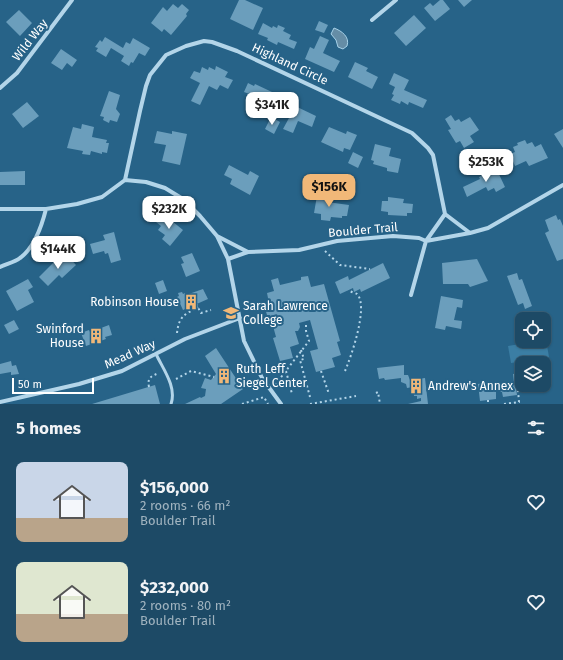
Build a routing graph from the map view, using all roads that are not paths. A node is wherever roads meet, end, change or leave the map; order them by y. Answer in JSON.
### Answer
{"nodes":[{"id":1,"x":72,"y":0,"type":"edge"},
{"id":2,"x":396,"y":0,"type":"edge"},
{"id":3,"x":372,"y":20,"type":"dead end"},
{"id":4,"x":0,"y":88,"type":"edge"},
{"id":5,"x":125,"y":180,"type":"junction"},
{"id":6,"x":563,"y":185,"type":"edge"},
{"id":7,"x":0,"y":209,"type":"edge"},
{"id":8,"x":46,"y":209,"type":"junction"},
{"id":9,"x":445,"y":214,"type":"junction"},
{"id":10,"x":470,"y":233,"type":"junction"},
{"id":11,"x":217,"y":236,"type":"junction"},
{"id":12,"x":426,"y":241,"type":"junction"},
{"id":13,"x":248,"y":252,"type":"junction"},
{"id":14,"x":228,"y":259,"type":"junction"},
{"id":15,"x":0,"y":267,"type":"edge"},
{"id":16,"x":411,"y":295,"type":"dead end"},
{"id":17,"x":240,"y":318,"type":"junction"},
{"id":18,"x":156,"y":354,"type":"junction"},
{"id":19,"x":0,"y":402,"type":"edge"},
{"id":20,"x":171,"y":404,"type":"edge"},
{"id":21,"x":281,"y":404,"type":"edge"}],
"edges":[{"from":1,"to":4,"type":"street","name":"Wild Way"},
{"from":2,"to":3,"type":"street"},
{"from":5,"to":8,"type":"street"},
{"from":5,"to":9,"type":"street","name":"Highland Circle"},
{"from":5,"to":11,"type":"street","name":"Boulder Trail"},
{"from":6,"to":10,"type":"street","name":"Boulder Trail"},
{"from":7,"to":8,"type":"street"},
{"from":8,"to":15,"type":"street"},
{"from":9,"to":10,"type":"street"},
{"from":9,"to":12,"type":"street"},
{"from":10,"to":12,"type":"street","name":"Boulder Trail"},
{"from":11,"to":13,"type":"street","name":"Boulder Trail"},
{"from":11,"to":14,"type":"street","name":"Boulder Trail"},
{"from":12,"to":13,"type":"street","name":"Boulder Trail"},
{"from":12,"to":16,"type":"street"},
{"from":13,"to":14,"type":"street","name":"Boulder Trail"},
{"from":14,"to":17,"type":"street"},
{"from":17,"to":18,"type":"street","name":"Mead Way"},
{"from":17,"to":21,"type":"street"},
{"from":18,"to":19,"type":"street","name":"Mead Way"},
{"from":18,"to":20,"type":"lane"}]}
